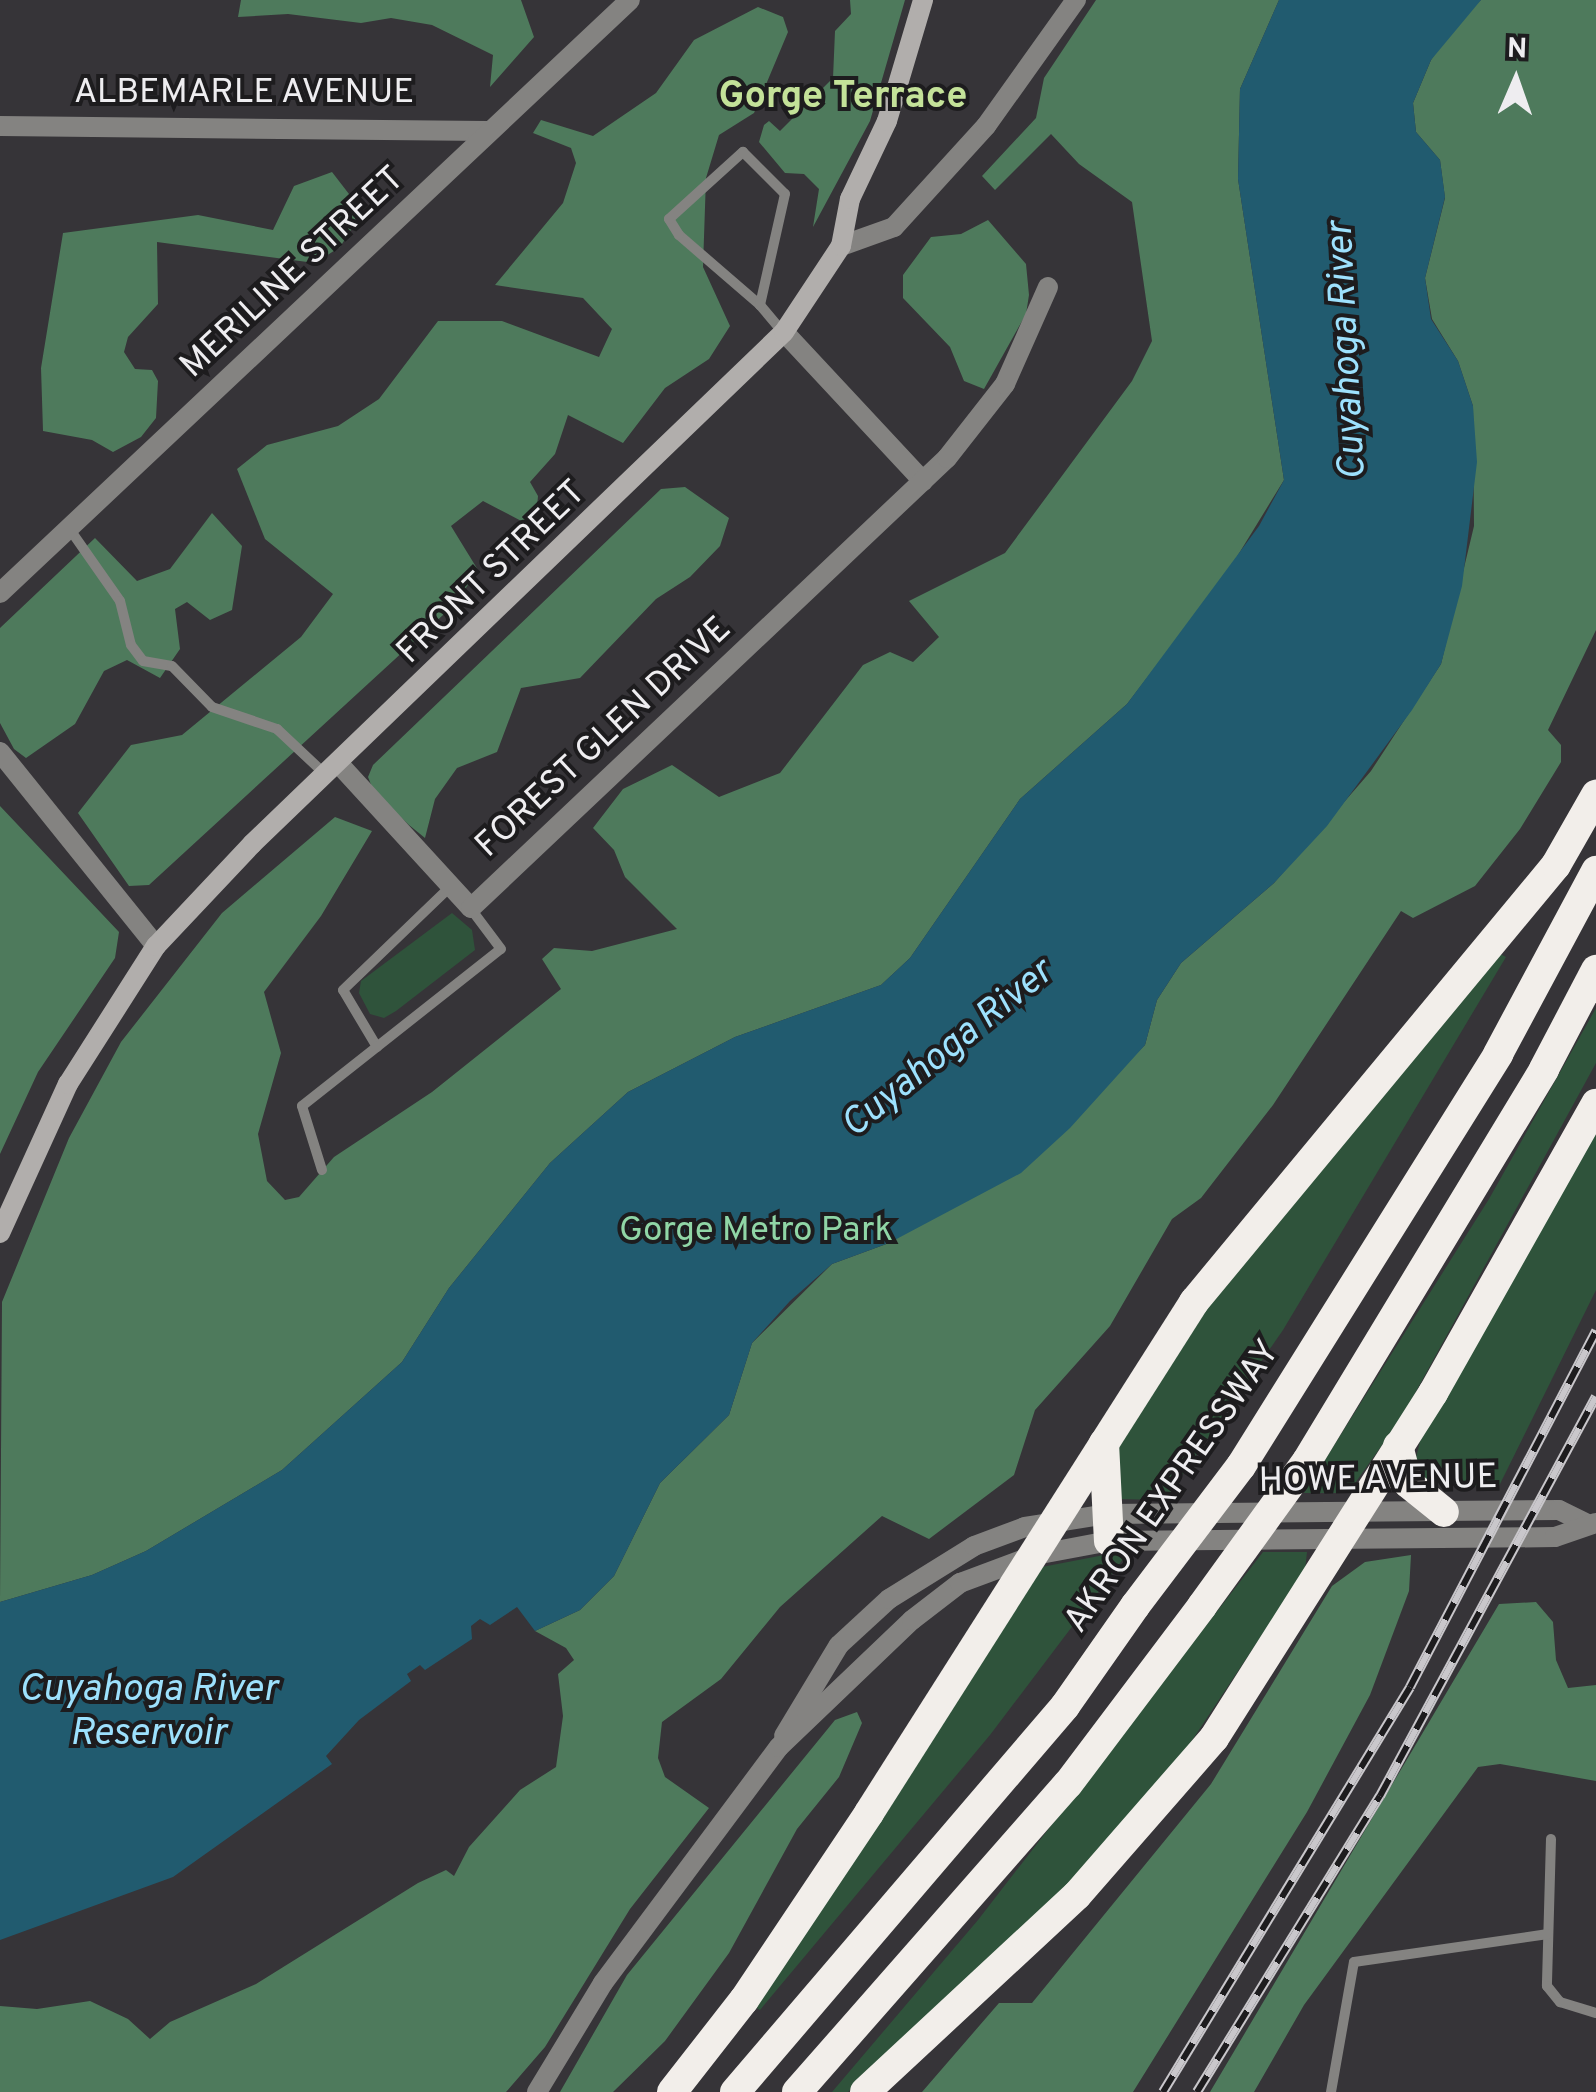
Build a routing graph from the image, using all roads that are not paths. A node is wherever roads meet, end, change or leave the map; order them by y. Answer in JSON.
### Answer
{"nodes":[{"id":1,"x":630,"y":0,"type":"edge"},
{"id":2,"x":922,"y":0,"type":"edge"},
{"id":3,"x":1076,"y":0,"type":"edge"},
{"id":4,"x":0,"y":126,"type":"edge"},
{"id":5,"x":487,"y":131,"type":"junction"},
{"id":6,"x":841,"y":246,"type":"junction"},
{"id":7,"x":1048,"y":287,"type":"dead end"},
{"id":8,"x":760,"y":306,"type":"junction"},
{"id":9,"x":784,"y":332,"type":"junction"},
{"id":10,"x":923,"y":481,"type":"junction"},
{"id":11,"x":71,"y":532,"type":"junction"},
{"id":12,"x":0,"y":593,"type":"edge"},
{"id":13,"x":0,"y":752,"type":"edge"},
{"id":14,"x":332,"y":770,"type":"junction"},
{"id":15,"x":1596,"y":795,"type":"edge"},
{"id":16,"x":1596,"y":871,"type":"edge"},
{"id":17,"x":450,"y":886,"type":"junction"},
{"id":18,"x":471,"y":908,"type":"junction"},
{"id":19,"x":156,"y":946,"type":"junction"},
{"id":20,"x":1596,"y":970,"type":"edge"},
{"id":21,"x":377,"y":1048,"type":"junction"},
{"id":22,"x":1596,"y":1104,"type":"edge"},
{"id":23,"x":322,"y":1170,"type":"dead end"},
{"id":24,"x":0,"y":1233,"type":"edge"},
{"id":25,"x":1104,"y":1443,"type":"junction"},
{"id":26,"x":1398,"y":1446,"type":"junction"},
{"id":27,"x":1444,"y":1512,"type":"junction"},
{"id":28,"x":1354,"y":1514,"type":"junction"},
{"id":29,"x":1591,"y":1522,"type":"edge"},
{"id":30,"x":1108,"y":1527,"type":"junction"},
{"id":31,"x":1337,"y":1541,"type":"junction"},
{"id":32,"x":1047,"y":1542,"type":"junction"},
{"id":33,"x":778,"y":1747,"type":"junction"},
{"id":34,"x":1552,"y":1839,"type":"dead end"},
{"id":35,"x":1548,"y":1934,"type":"junction"},
{"id":36,"x":1596,"y":2013,"type":"edge"},
{"id":37,"x":537,"y":2092,"type":"edge"},
{"id":38,"x":672,"y":2092,"type":"edge"},
{"id":39,"x":735,"y":2092,"type":"edge"},
{"id":40,"x":797,"y":2092,"type":"edge"},
{"id":41,"x":865,"y":2092,"type":"edge"},
{"id":42,"x":1330,"y":2092,"type":"edge"}],
"edges":[{"from":1,"to":5,"type":"street","name":"MERILINE STREET"},
{"from":2,"to":6,"type":"main road"},
{"from":3,"to":6,"type":"street"},
{"from":4,"to":5,"type":"street","name":"ALBEMARLE AVENUE"},
{"from":5,"to":11,"type":"street","name":"MERILINE STREET"},
{"from":6,"to":9,"type":"main road","name":"FRONT STREET"},
{"from":7,"to":10,"type":"street","name":"FOREST GLEN DRIVE"},
{"from":8,"to":8,"type":"lane"},
{"from":8,"to":9,"type":"lane"},
{"from":9,"to":10,"type":"street"},
{"from":9,"to":14,"type":"main road","name":"FRONT STREET"},
{"from":10,"to":18,"type":"street","name":"FOREST GLEN DRIVE"},
{"from":11,"to":12,"type":"street","name":"MERILINE STREET"},
{"from":11,"to":14,"type":"lane"},
{"from":13,"to":19,"type":"street"},
{"from":14,"to":17,"type":"street","name":"FOREST GLEN DRIVE"},
{"from":14,"to":19,"type":"main road","name":"FRONT STREET"},
{"from":15,"to":25,"type":"highway"},
{"from":16,"to":39,"type":"highway","name":"AKRON EXPRESSWAY","bridge":true},
{"from":17,"to":18,"type":"street","name":"FOREST GLEN DRIVE"},
{"from":17,"to":21,"type":"lane"},
{"from":18,"to":21,"type":"lane"},
{"from":19,"to":24,"type":"main road","name":"FRONT STREET"},
{"from":20,"to":40,"type":"highway","bridge":true},
{"from":21,"to":23,"type":"lane"},
{"from":22,"to":26,"type":"highway"},
{"from":25,"to":30,"type":"highway"},
{"from":25,"to":32,"type":"highway"},
{"from":26,"to":27,"type":"highway"},
{"from":26,"to":28,"type":"highway"},
{"from":27,"to":28,"type":"street","name":"HOWE AVENUE"},
{"from":27,"to":29,"type":"street","name":"HOWE AVENUE"},
{"from":28,"to":30,"type":"street","name":"HOWE AVENUE"},
{"from":28,"to":31,"type":"highway"},
{"from":29,"to":31,"type":"street","name":"HOWE AVENUE"},
{"from":30,"to":31,"type":"street","name":"HOWE AVENUE"},
{"from":30,"to":32,"type":"street"},
{"from":30,"to":32,"type":"street"},
{"from":31,"to":41,"type":"highway"},
{"from":32,"to":33,"type":"street"},
{"from":32,"to":33,"type":"street"},
{"from":32,"to":38,"type":"highway"},
{"from":33,"to":37,"type":"street"},
{"from":34,"to":35,"type":"lane"},
{"from":35,"to":36,"type":"lane"},
{"from":35,"to":42,"type":"lane"}]}
